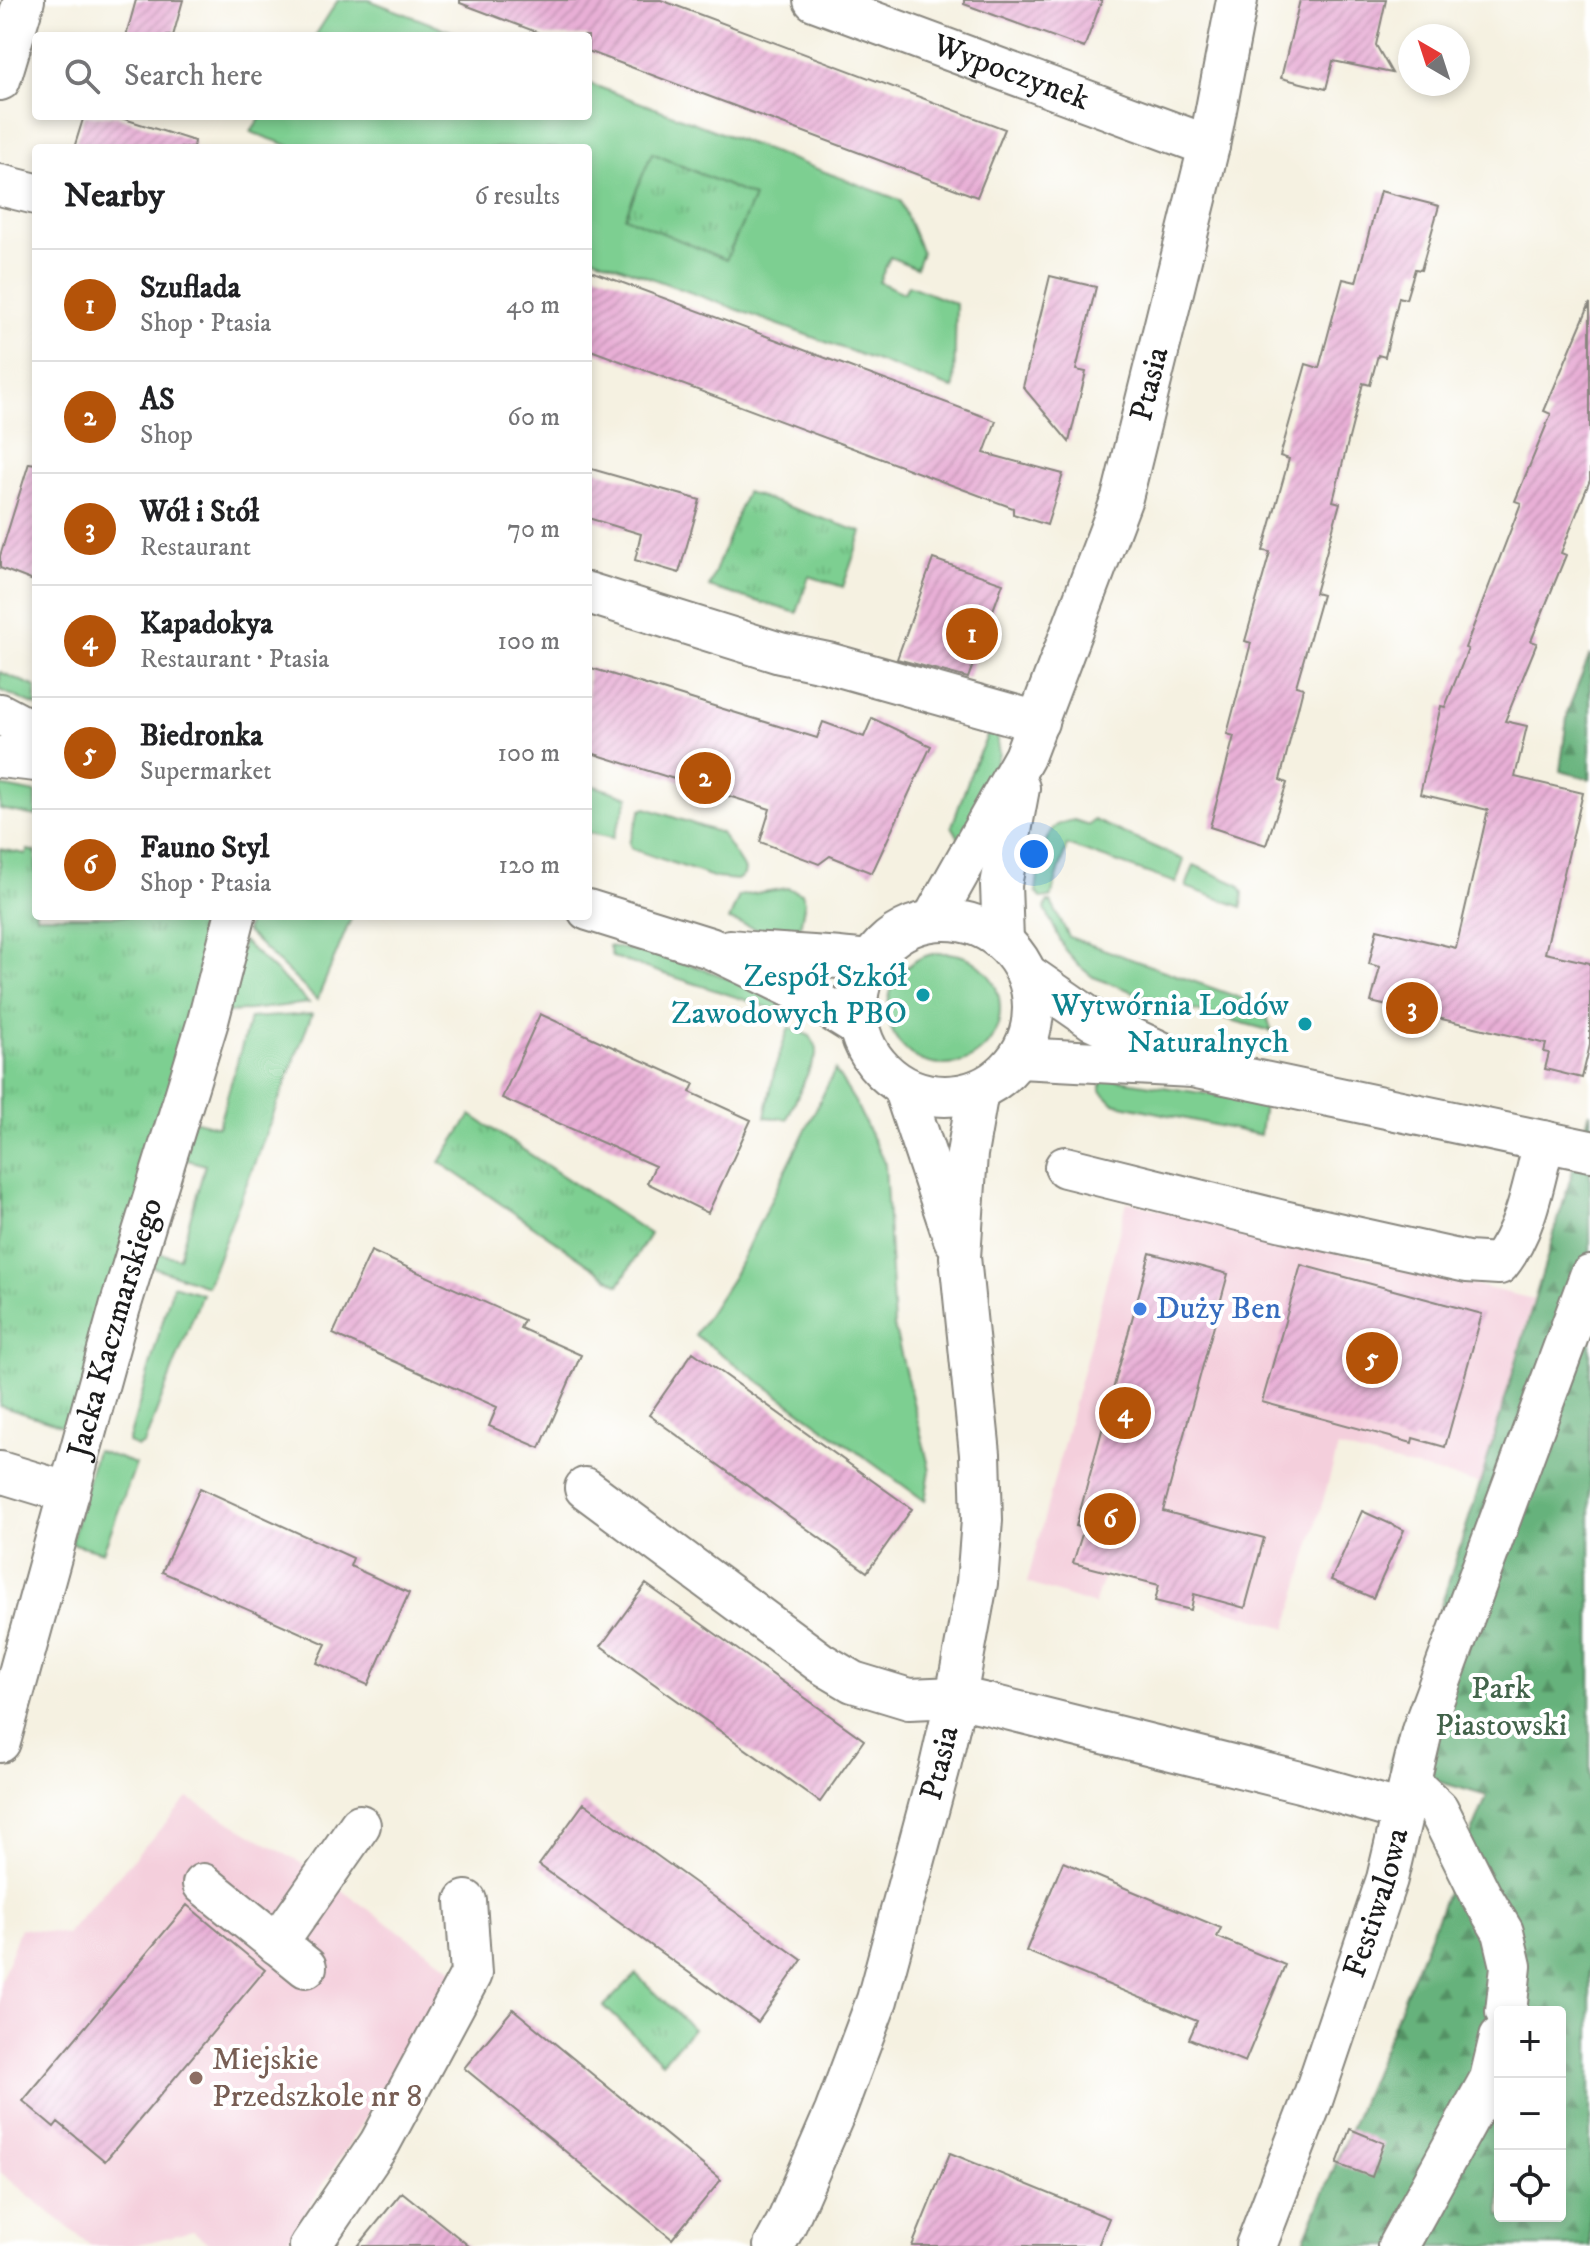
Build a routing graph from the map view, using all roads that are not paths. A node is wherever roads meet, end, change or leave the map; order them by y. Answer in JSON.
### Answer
{"nodes":[{"id":1,"x":24,"y":0,"type":"edge"},
{"id":2,"x":814,"y":0,"type":"edge"},
{"id":3,"x":1237,"y":0,"type":"edge"},
{"id":4,"x":0,"y":80,"type":"edge"},
{"id":5,"x":1209,"y":146,"type":"junction"},
{"id":6,"x":0,"y":185,"type":"edge"},
{"id":7,"x":32,"y":193,"type":"edge"},
{"id":8,"x":592,"y":594,"type":"edge"},
{"id":9,"x":0,"y":714,"type":"edge"},
{"id":10,"x":32,"y":731,"type":"edge"},
{"id":11,"x":1031,"y":739,"type":"junction"},
{"id":12,"x":0,"y":757,"type":"edge"},
{"id":13,"x":32,"y":761,"type":"edge"},
{"id":14,"x":592,"y":911,"type":"edge"},
{"id":15,"x":933,"y":919,"type":"junction"},
{"id":16,"x":234,"y":920,"type":"edge"},
{"id":17,"x":1003,"y":940,"type":"junction"},
{"id":18,"x":710,"y":948,"type":"junction"},
{"id":19,"x":868,"y":961,"type":"junction"},
{"id":20,"x":1028,"y":975,"type":"junction"},
{"id":21,"x":857,"y":1026,"type":"junction"},
{"id":22,"x":1019,"y":1058,"type":"junction"},
{"id":23,"x":1192,"y":1067,"type":"junction"},
{"id":24,"x":903,"y":1087,"type":"junction"},
{"id":25,"x":978,"y":1091,"type":"junction"},
{"id":26,"x":1544,"y":1141,"type":"junction"},
{"id":27,"x":1590,"y":1151,"type":"edge"},
{"id":28,"x":1065,"y":1167,"type":"dead end"},
{"id":29,"x":960,"y":1257,"type":"junction"},
{"id":30,"x":1590,"y":1276,"type":"edge"},
{"id":31,"x":0,"y":1472,"type":"edge"},
{"id":32,"x":585,"y":1488,"type":"dead end"},
{"id":33,"x":69,"y":1493,"type":"junction"},
{"id":34,"x":956,"y":1697,"type":"junction"},
{"id":35,"x":0,"y":1742,"type":"edge"},
{"id":36,"x":1406,"y":1797,"type":"junction"},
{"id":37,"x":360,"y":1825,"type":"dead end"},
{"id":38,"x":203,"y":1884,"type":"dead end"},
{"id":39,"x":466,"y":1901,"type":"dead end"},
{"id":40,"x":1507,"y":2006,"type":"edge"},
{"id":41,"x":1494,"y":2062,"type":"edge"},
{"id":42,"x":310,"y":2246,"type":"edge"},
{"id":43,"x":774,"y":2246,"type":"edge"},
{"id":44,"x":1256,"y":2246,"type":"edge"},
{"id":45,"x":1398,"y":2246,"type":"edge"}],
"edges":[{"from":1,"to":4,"type":"street"},
{"from":2,"to":5,"type":"street","name":"Wypoczynek"},
{"from":3,"to":5,"type":"street","name":"Ptasia"},
{"from":5,"to":11,"type":"street","name":"Ptasia"},
{"from":6,"to":7,"type":"street"},
{"from":8,"to":11,"type":"street"},
{"from":9,"to":10,"type":"street"},
{"from":11,"to":15,"type":"street","name":"Ptasia"},
{"from":11,"to":17,"type":"street","name":"Ptasia"},
{"from":12,"to":13,"type":"street"},
{"from":14,"to":18,"type":"street"},
{"from":15,"to":17,"type":"street"},
{"from":15,"to":19,"type":"street"},
{"from":16,"to":33,"type":"street","name":"Jacka Kaczmarskiego"},
{"from":17,"to":20,"type":"street"},
{"from":18,"to":19,"type":"street"},
{"from":18,"to":21,"type":"street"},
{"from":19,"to":21,"type":"street"},
{"from":20,"to":22,"type":"street"},
{"from":20,"to":23,"type":"street"},
{"from":21,"to":24,"type":"street"},
{"from":22,"to":23,"type":"street"},
{"from":22,"to":25,"type":"street"},
{"from":23,"to":26,"type":"street"},
{"from":24,"to":25,"type":"street"},
{"from":24,"to":29,"type":"street","name":"Ptasia"},
{"from":25,"to":29,"type":"street","name":"Ptasia"},
{"from":26,"to":27,"type":"street"},
{"from":26,"to":28,"type":"street"},
{"from":29,"to":34,"type":"street","name":"Ptasia"},
{"from":30,"to":36,"type":"street"},
{"from":31,"to":33,"type":"street"},
{"from":32,"to":34,"type":"street","name":"Festiwalowa"},
{"from":33,"to":35,"type":"street","name":"Jacka Kaczmarskiego"},
{"from":34,"to":36,"type":"street","name":"Festiwalowa"},
{"from":34,"to":43,"type":"street","name":"Ptasia"},
{"from":36,"to":40,"type":"street"},
{"from":36,"to":44,"type":"street","name":"Festiwalowa"},
{"from":37,"to":38,"type":"street"},
{"from":39,"to":42,"type":"street"},
{"from":41,"to":45,"type":"street"}]}
